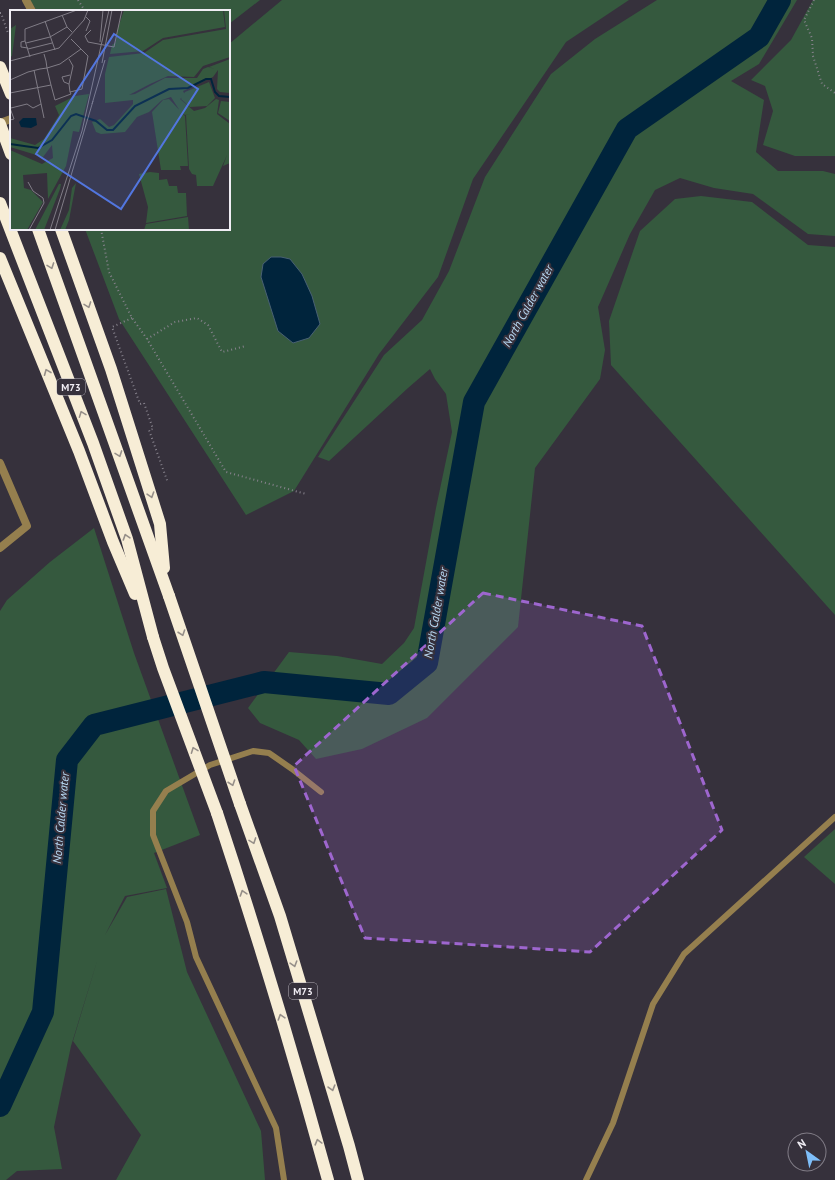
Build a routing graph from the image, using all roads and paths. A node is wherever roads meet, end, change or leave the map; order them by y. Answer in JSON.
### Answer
{"nodes":[{"id":1,"x":26,"y":0,"type":"edge"},
{"id":2,"x":78,"y":0,"type":"edge"},
{"id":3,"x":814,"y":0,"type":"edge"},
{"id":4,"x":31,"y":10,"type":"edge"},
{"id":5,"x":84,"y":10,"type":"edge"},
{"id":6,"x":0,"y":13,"type":"edge"},
{"id":7,"x":10,"y":32,"type":"edge"},
{"id":8,"x":0,"y":67,"type":"edge"},
{"id":9,"x":10,"y":92,"type":"edge"},
{"id":10,"x":835,"y":93,"type":"edge"},
{"id":11,"x":10,"y":119,"type":"edge"},
{"id":12,"x":0,"y":124,"type":"edge"},
{"id":13,"x":10,"y":151,"type":"edge"},
{"id":14,"x":0,"y":203,"type":"edge"},
{"id":15,"x":0,"y":219,"type":"edge"},
{"id":16,"x":10,"y":228,"type":"edge"},
{"id":17,"x":11,"y":230,"type":"edge"},
{"id":18,"x":38,"y":230,"type":"edge"},
{"id":19,"x":61,"y":230,"type":"edge"},
{"id":20,"x":102,"y":230,"type":"edge"},
{"id":21,"x":0,"y":258,"type":"edge"},
{"id":22,"x":40,"y":305,"type":"junction"},
{"id":23,"x":132,"y":318,"type":"junction"},
{"id":24,"x":147,"y":339,"type":"junction"},
{"id":25,"x":246,"y":346,"type":"dead end"},
{"id":26,"x":0,"y":463,"type":"edge"},
{"id":27,"x":168,"y":482,"type":"dead end"},
{"id":28,"x":306,"y":494,"type":"dead end"},
{"id":29,"x":0,"y":548,"type":"edge"},
{"id":30,"x":161,"y":562,"type":"junction"},
{"id":31,"x":132,"y":576,"type":"junction"},
{"id":32,"x":321,"y":792,"type":"dead end"},
{"id":33,"x":835,"y":817,"type":"edge"},
{"id":34,"x":284,"y":1180,"type":"edge"},
{"id":35,"x":328,"y":1180,"type":"edge"},
{"id":36,"x":358,"y":1180,"type":"edge"},
{"id":37,"x":586,"y":1180,"type":"edge"}],
"edges":[{"from":1,"to":4,"type":"street"},
{"from":2,"to":5,"type":"path"},
{"from":3,"to":10,"type":"path"},
{"from":6,"to":7,"type":"path"},
{"from":8,"to":9,"type":"highway"},
{"from":11,"to":12,"type":"street"},
{"from":12,"to":13,"type":"highway"},
{"from":14,"to":16,"type":"highway","number":"M73"},
{"from":15,"to":22,"type":"highway"},
{"from":17,"to":22,"type":"highway","number":"M73"},
{"from":18,"to":30,"type":"highway","number":"M73","one_way":true},
{"from":19,"to":30,"type":"highway","number":"M73","one_way":true},
{"from":20,"to":23,"type":"path"},
{"from":31,"to":21,"type":"highway","one_way":true},
{"from":31,"to":22,"type":"highway","number":"M73","one_way":true},
{"from":23,"to":24,"type":"path"},
{"from":23,"to":27,"type":"path"},
{"from":24,"to":25,"type":"path"},
{"from":24,"to":28,"type":"path"},
{"from":26,"to":29,"type":"street"},
{"from":30,"to":36,"type":"highway","number":"M73","one_way":true,"bridge":true},
{"from":35,"to":31,"type":"highway","number":"M73","one_way":true,"bridge":true},
{"from":32,"to":34,"type":"lane"},
{"from":33,"to":37,"type":"lane"}]}
